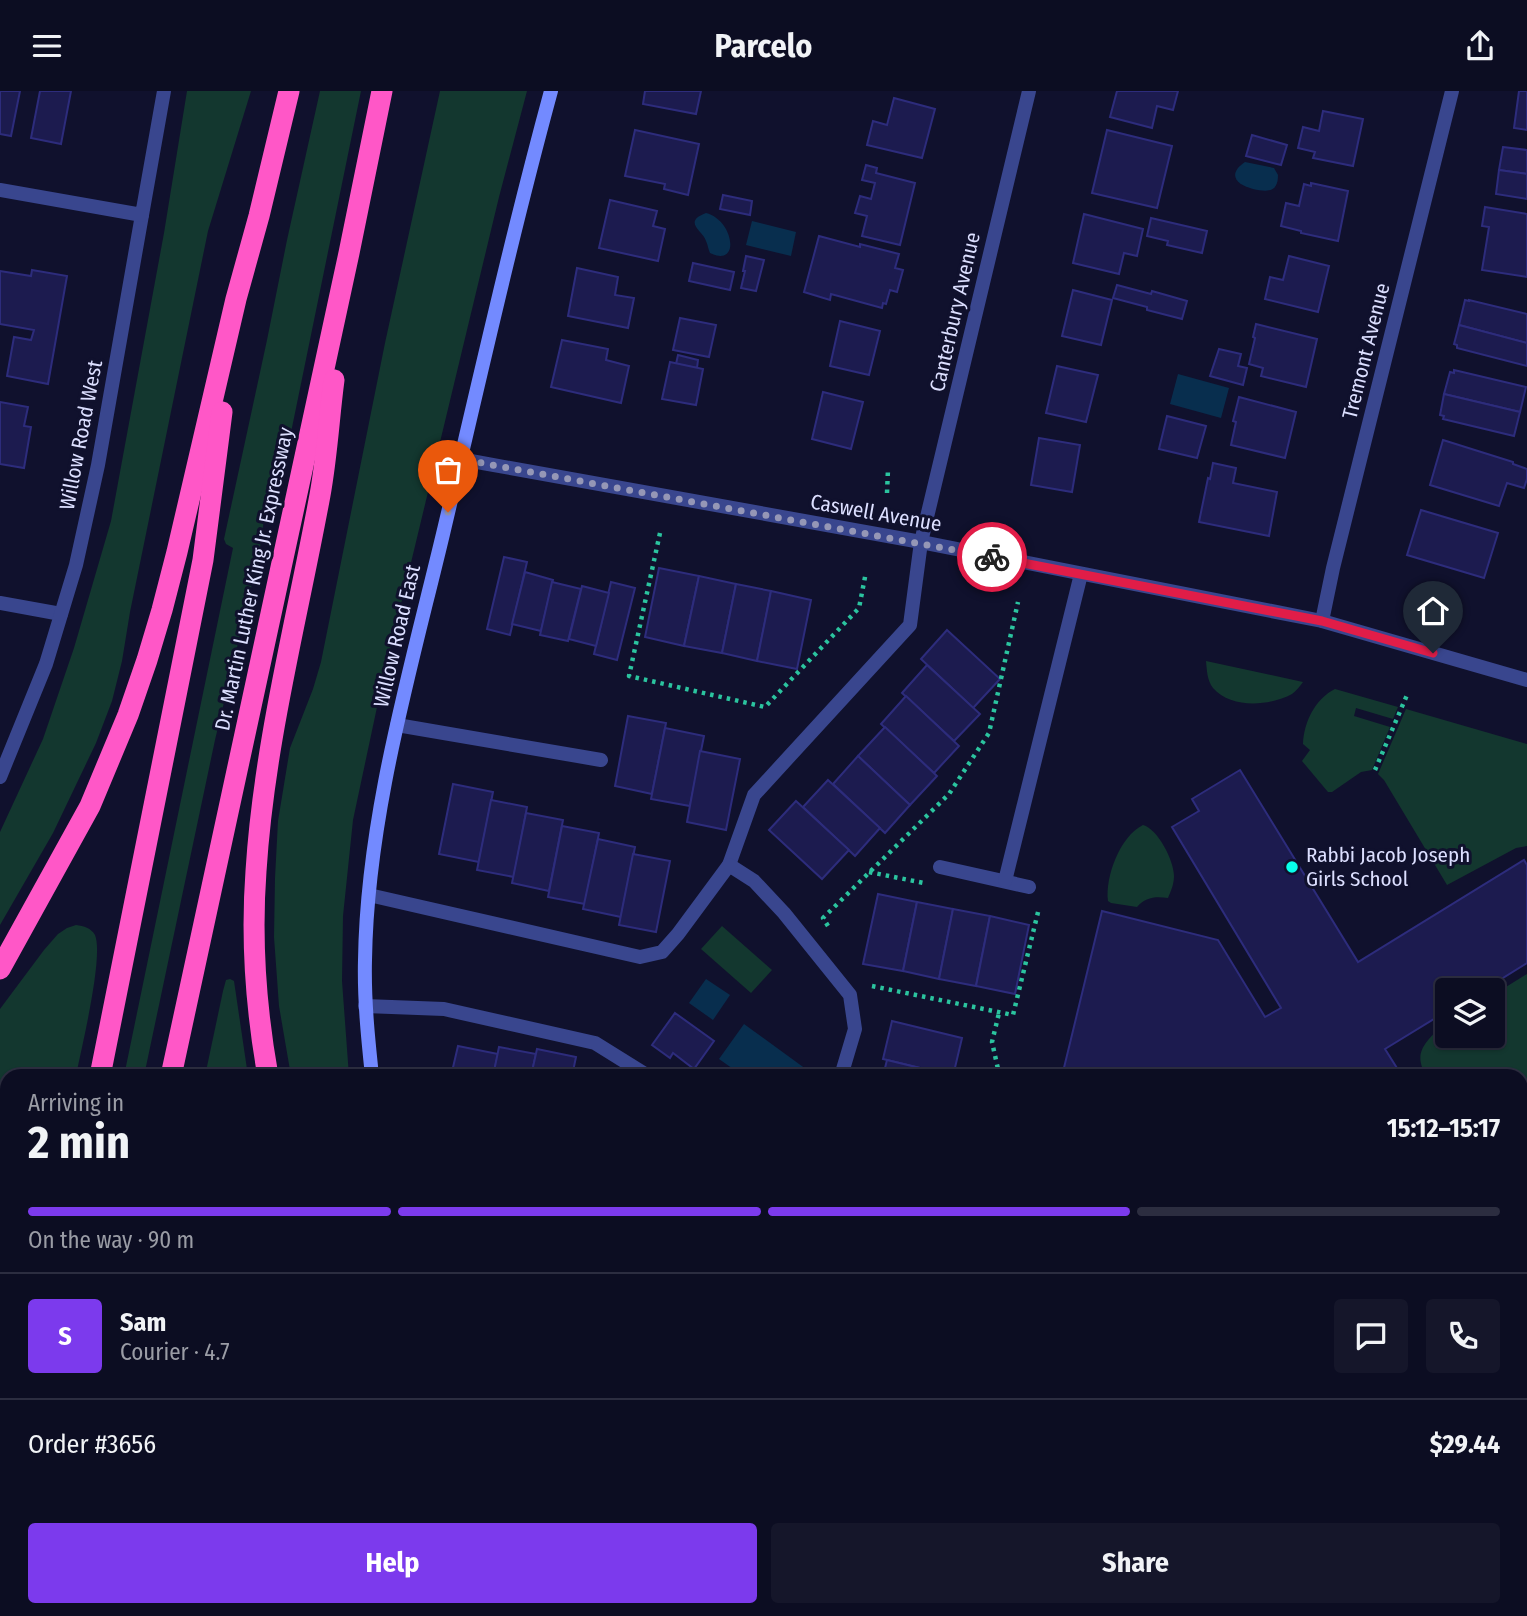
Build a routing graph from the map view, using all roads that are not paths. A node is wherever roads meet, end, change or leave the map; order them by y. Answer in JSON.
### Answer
{"nodes":[{"id":1,"x":164,"y":91,"type":"edge"},
{"id":2,"x":289,"y":91,"type":"edge"},
{"id":3,"x":382,"y":91,"type":"edge"},
{"id":4,"x":551,"y":91,"type":"edge"},
{"id":5,"x":1029,"y":91,"type":"edge"},
{"id":6,"x":1452,"y":91,"type":"edge"},
{"id":7,"x":0,"y":190,"type":"edge"},
{"id":8,"x":142,"y":215,"type":"junction"},
{"id":9,"x":349,"y":253,"type":"junction"},
{"id":10,"x":236,"y":299,"type":"junction"},
{"id":11,"x":460,"y":459,"type":"junction"},
{"id":12,"x":921,"y":543,"type":"junction"},
{"id":13,"x":1080,"y":574,"type":"junction"},
{"id":14,"x":0,"y":603,"type":"edge"},
{"id":15,"x":61,"y":614,"type":"junction"},
{"id":16,"x":1322,"y":621,"type":"junction"},
{"id":17,"x":1527,"y":680,"type":"edge"},
{"id":18,"x":397,"y":725,"type":"junction"},
{"id":19,"x":601,"y":760,"type":"dead end"},
{"id":20,"x":0,"y":777,"type":"edge"},
{"id":21,"x":62,"y":856,"type":"junction"},
{"id":22,"x":729,"y":865,"type":"junction"},
{"id":23,"x":940,"y":867,"type":"dead end"},
{"id":24,"x":1005,"y":881,"type":"junction"},
{"id":25,"x":1028,"y":887,"type":"dead end"},
{"id":26,"x":369,"y":895,"type":"junction"},
{"id":27,"x":0,"y":951,"type":"edge"},
{"id":28,"x":0,"y":969,"type":"edge"},
{"id":29,"x":365,"y":1006,"type":"junction"},
{"id":30,"x":101,"y":1069,"type":"edge"},
{"id":31,"x":173,"y":1069,"type":"edge"},
{"id":32,"x":267,"y":1069,"type":"edge"},
{"id":33,"x":371,"y":1069,"type":"edge"},
{"id":34,"x":637,"y":1069,"type":"edge"},
{"id":35,"x":843,"y":1069,"type":"edge"}],
"edges":[{"from":1,"to":8,"type":"street","name":"Willow Road West"},
{"from":2,"to":10,"type":"highway"},
{"from":3,"to":9,"type":"highway","name":"Dr. Martin Luther King Jr. Expressway"},
{"from":4,"to":11,"type":"main road","name":"Willow Road East"},
{"from":5,"to":12,"type":"street","name":"Canterbury Avenue"},
{"from":6,"to":16,"type":"street","name":"Tremont Avenue"},
{"from":7,"to":8,"type":"street"},
{"from":8,"to":15,"type":"street","name":"Willow Road West"},
{"from":9,"to":31,"type":"highway","name":"Dr. Martin Luther King Jr. Expressway"},
{"from":9,"to":32,"type":"highway"},
{"from":10,"to":21,"type":"highway"},
{"from":10,"to":30,"type":"highway"},
{"from":11,"to":12,"type":"street","name":"Caswell Avenue"},
{"from":11,"to":18,"type":"main road","name":"Willow Road East"},
{"from":12,"to":13,"type":"street","name":"Caswell Avenue"},
{"from":12,"to":22,"type":"street","name":"Canterbury Avenue"},
{"from":13,"to":16,"type":"street","name":"Caswell Avenue"},
{"from":13,"to":24,"type":"street"},
{"from":14,"to":15,"type":"street"},
{"from":15,"to":20,"type":"street","name":"Willow Road West"},
{"from":16,"to":17,"type":"street","name":"Caswell Avenue"},
{"from":18,"to":19,"type":"street"},
{"from":18,"to":26,"type":"main road","name":"Willow Road East"},
{"from":21,"to":27,"type":"highway"},
{"from":21,"to":28,"type":"highway"},
{"from":22,"to":26,"type":"street","name":"Canterbury Avenue"},
{"from":22,"to":35,"type":"street"},
{"from":23,"to":24,"type":"street"},
{"from":24,"to":25,"type":"street"},
{"from":26,"to":29,"type":"main road","name":"Willow Road East"},
{"from":29,"to":33,"type":"main road","name":"Willow Road East"},
{"from":29,"to":34,"type":"street"}]}
